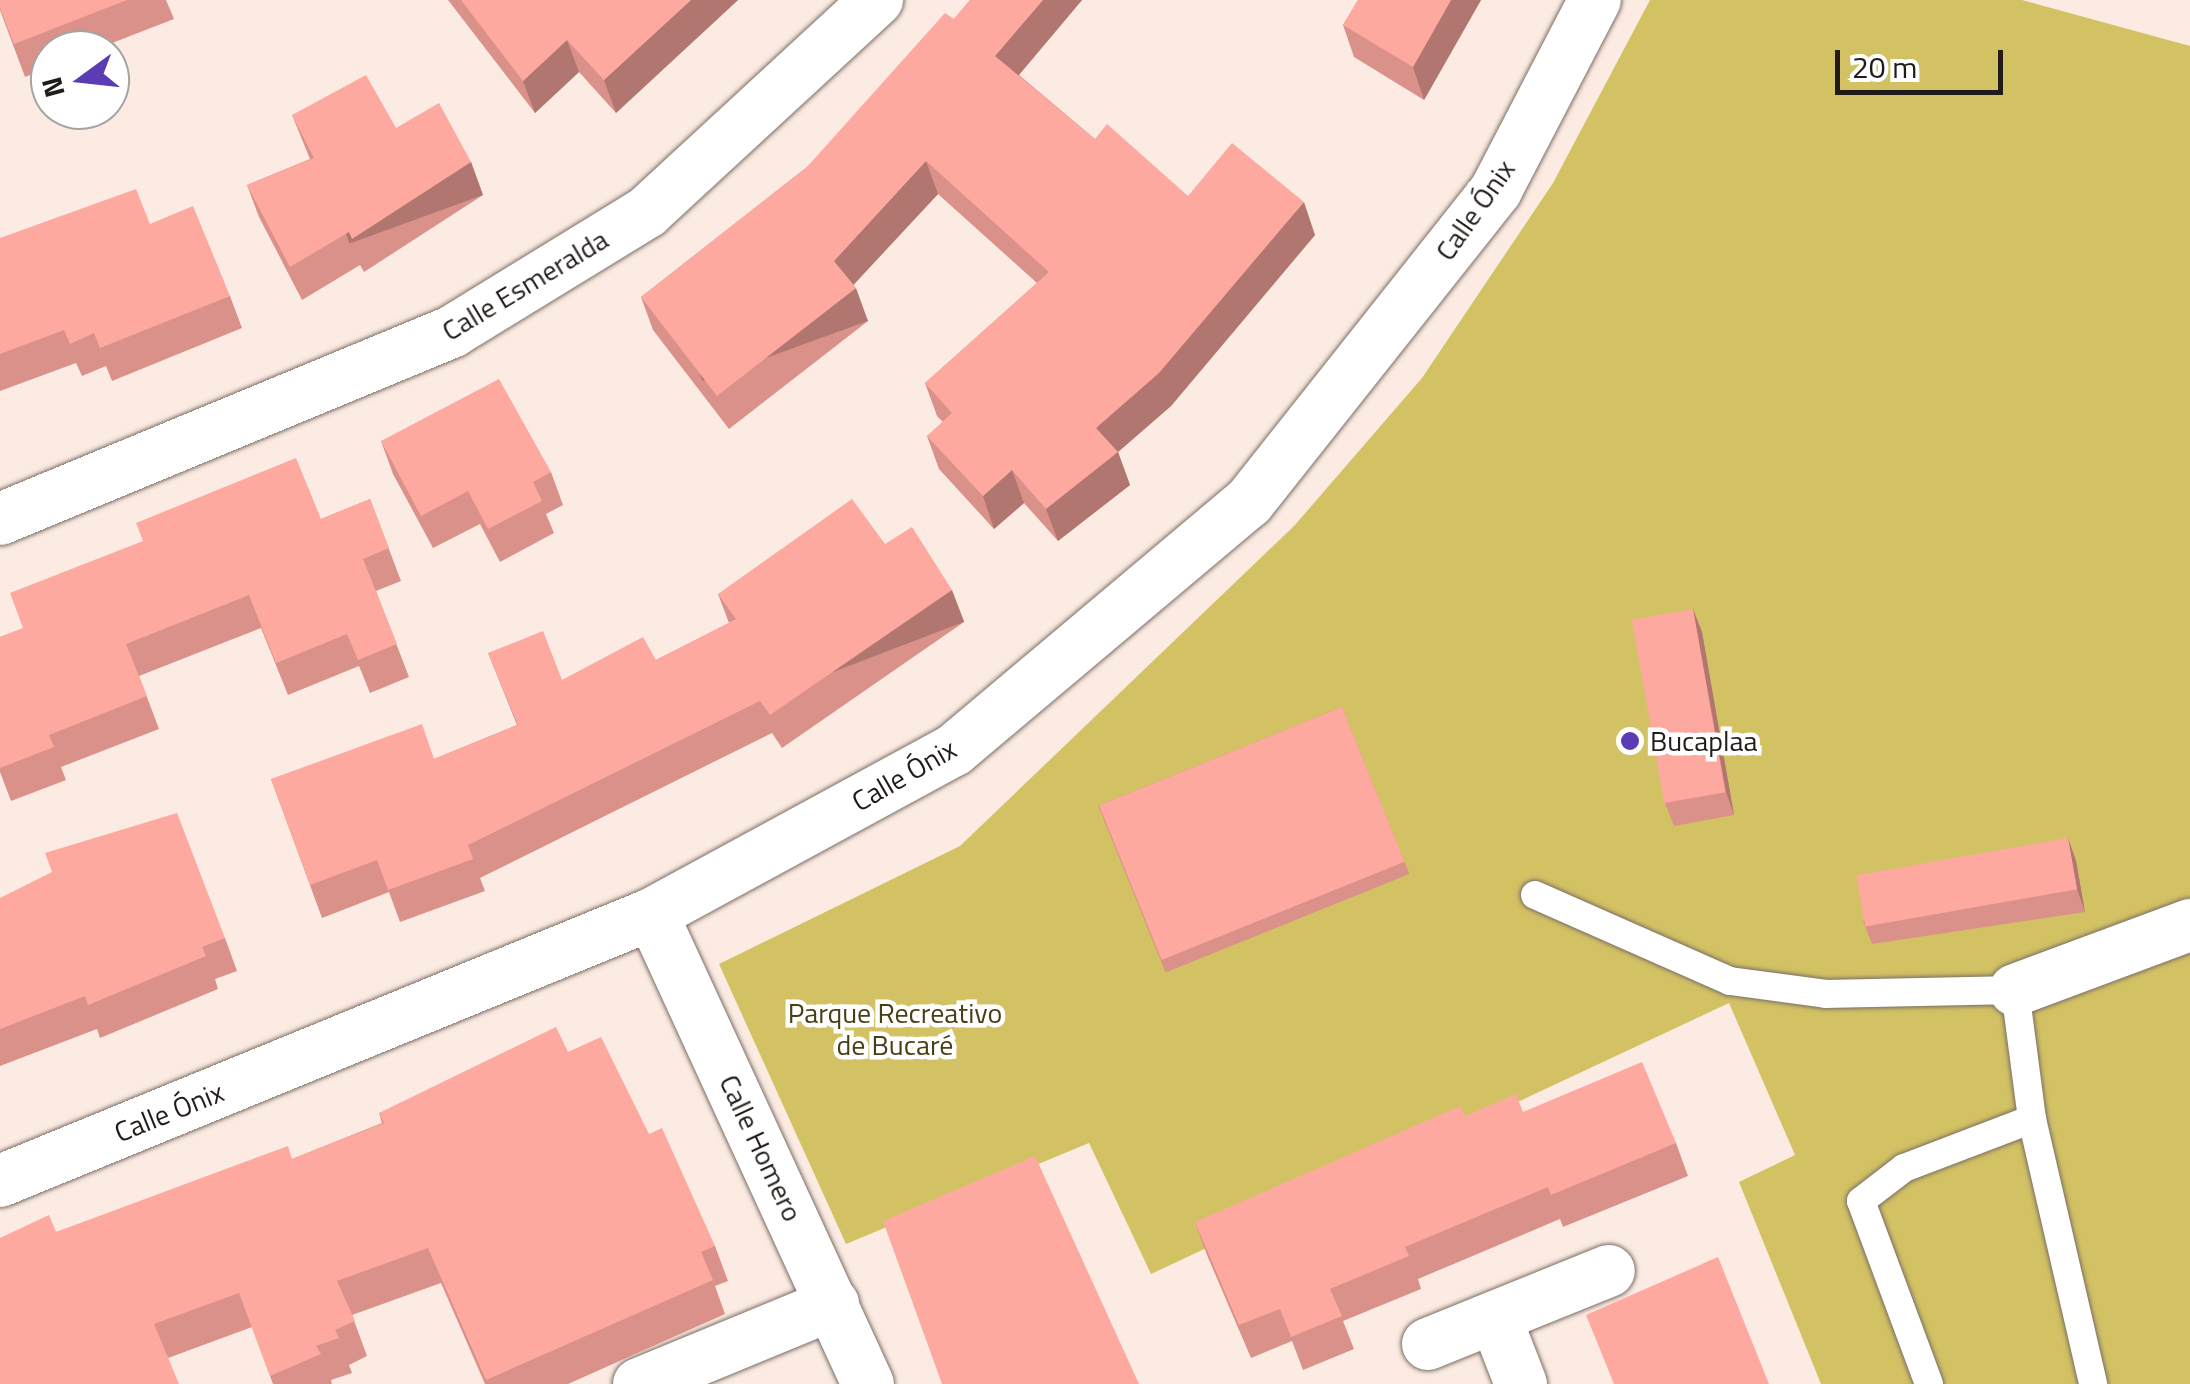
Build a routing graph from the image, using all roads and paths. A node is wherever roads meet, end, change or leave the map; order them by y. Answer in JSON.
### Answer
{"nodes":[{"id":1,"x":877,"y":0,"type":"edge"},
{"id":2,"x":1595,"y":0,"type":"edge"},
{"id":3,"x":0,"y":519,"type":"edge"},
{"id":4,"x":1534,"y":895,"type":"dead end"},
{"id":5,"x":652,"y":914,"type":"junction"},
{"id":6,"x":2190,"y":925,"type":"edge"},
{"id":7,"x":2015,"y":990,"type":"junction"},
{"id":8,"x":2032,"y":1119,"type":"junction"},
{"id":9,"x":0,"y":1181,"type":"edge"},
{"id":10,"x":1608,"y":1271,"type":"dead end"},
{"id":11,"x":833,"y":1304,"type":"junction"},
{"id":12,"x":1495,"y":1317,"type":"junction"},
{"id":13,"x":1428,"y":1344,"type":"dead end"},
{"id":14,"x":639,"y":1384,"type":"edge"},
{"id":15,"x":868,"y":1384,"type":"edge"},
{"id":16,"x":1521,"y":1384,"type":"edge"},
{"id":17,"x":1929,"y":1384,"type":"edge"},
{"id":18,"x":2093,"y":1384,"type":"edge"}],
"edges":[{"from":1,"to":3,"type":"street","name":"Calle Esmeralda"},
{"from":2,"to":5,"type":"street","name":"Calle Ónix"},
{"from":4,"to":7,"type":"lane"},
{"from":5,"to":9,"type":"street","name":"Calle Ónix"},
{"from":5,"to":11,"type":"street","name":"Calle Homero"},
{"from":6,"to":7,"type":"street"},
{"from":7,"to":8,"type":"lane"},
{"from":8,"to":17,"type":"lane"},
{"from":8,"to":18,"type":"lane"},
{"from":10,"to":12,"type":"street"},
{"from":11,"to":14,"type":"street"},
{"from":11,"to":15,"type":"street","name":"Calle Homero"},
{"from":12,"to":13,"type":"street"},
{"from":12,"to":16,"type":"street"}]}
